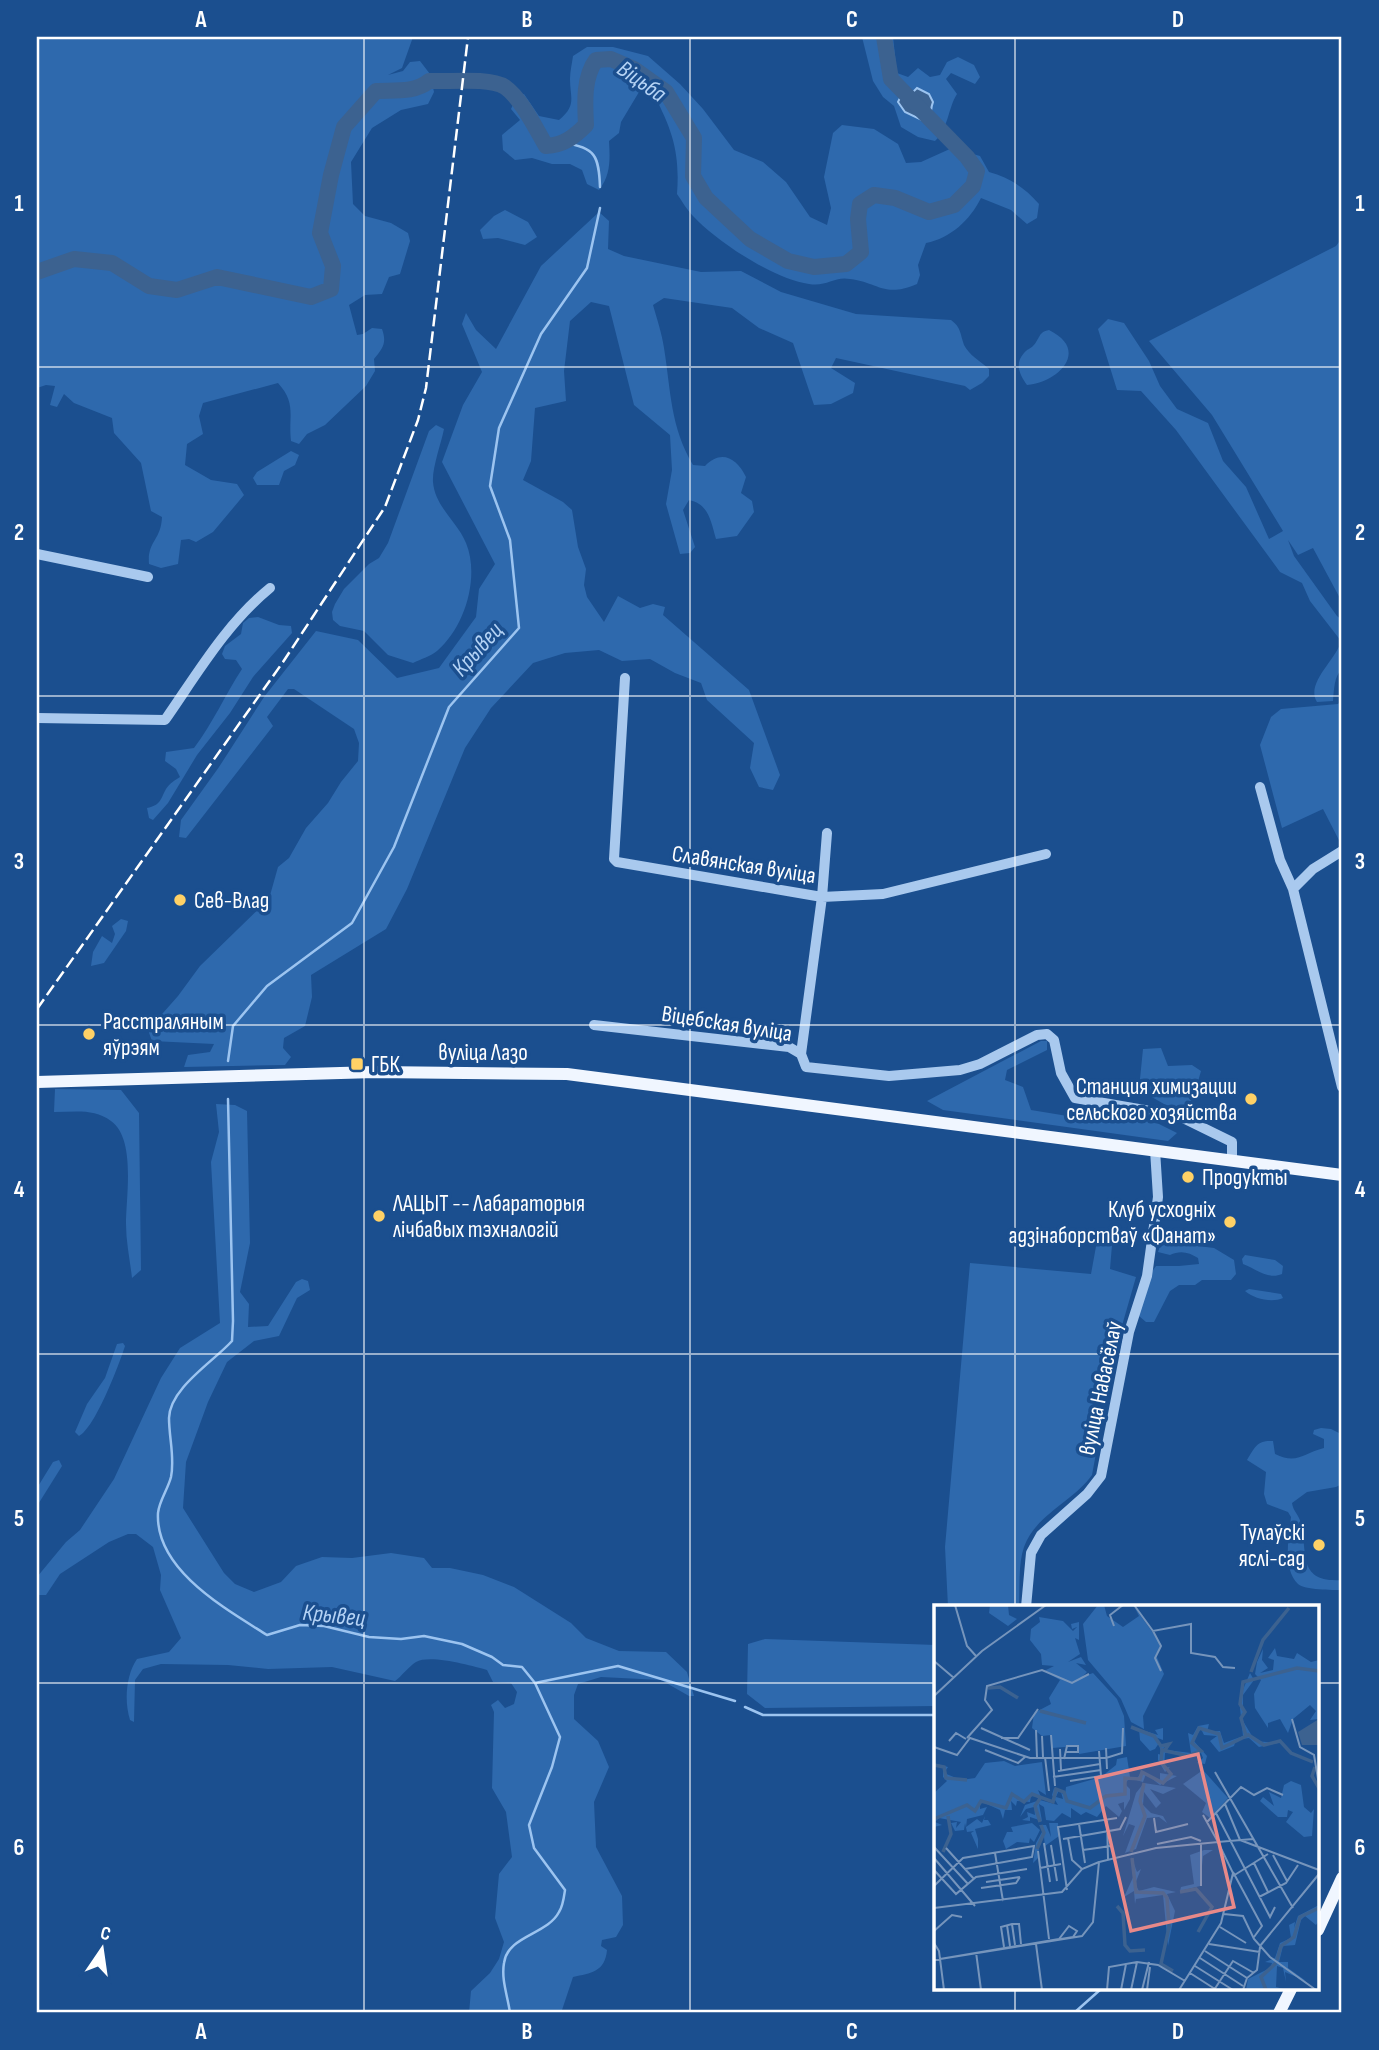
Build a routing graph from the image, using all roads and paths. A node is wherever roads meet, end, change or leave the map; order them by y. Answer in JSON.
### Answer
{"nodes":[{"id":1,"x":37,"y":554,"type":"edge"},
{"id":2,"x":148,"y":577,"type":"dead end"},
{"id":3,"x":270,"y":588,"type":"dead end"},
{"id":4,"x":625,"y":678,"type":"dead end"},
{"id":5,"x":37,"y":718,"type":"edge"},
{"id":6,"x":1260,"y":786,"type":"dead end"},
{"id":7,"x":827,"y":833,"type":"dead end"},
{"id":8,"x":1342,"y":851,"type":"edge"},
{"id":9,"x":1046,"y":854,"type":"dead end"},
{"id":10,"x":1293,"y":889,"type":"junction"},
{"id":11,"x":822,"y":897,"type":"junction"},
{"id":12,"x":594,"y":1025,"type":"dead end"},
{"id":13,"x":801,"y":1054,"type":"junction"},
{"id":14,"x":37,"y":1082,"type":"edge"},
{"id":15,"x":1342,"y":1087,"type":"edge"},
{"id":16,"x":1154,"y":1150,"type":"junction"},
{"id":17,"x":1232,"y":1159,"type":"junction"},
{"id":18,"x":1342,"y":1175,"type":"edge"},
{"id":19,"x":1026,"y":1605,"type":"edge"},
{"id":20,"x":1342,"y":1878,"type":"edge"},
{"id":21,"x":1320,"y":1926,"type":"edge"},
{"id":22,"x":1290,"y":1990,"type":"edge"},
{"id":23,"x":1279,"y":2013,"type":"edge"}],
"edges":[{"from":1,"to":2,"type":"street"},
{"from":3,"to":5,"type":"street"},
{"from":4,"to":11,"type":"street","name":"Славянская вуліца"},
{"from":6,"to":10,"type":"street"},
{"from":7,"to":11,"type":"street"},
{"from":8,"to":10,"type":"street"},
{"from":9,"to":11,"type":"street","name":"Славянская вуліца"},
{"from":10,"to":15,"type":"street"},
{"from":11,"to":13,"type":"street"},
{"from":12,"to":13,"type":"street","name":"Віцебская вуліца"},
{"from":13,"to":17,"type":"street","name":"Віцебская вуліца"},
{"from":14,"to":16,"type":"main road","name":"вуліца Лазо"},
{"from":16,"to":17,"type":"main road","name":"вуліца Лазо"},
{"from":16,"to":19,"type":"street","name":"вуліца Навасёлаў"},
{"from":17,"to":18,"type":"main road","name":"вуліца Лазо"},
{"from":20,"to":21,"type":"main road"},
{"from":22,"to":23,"type":"main road"}]}
